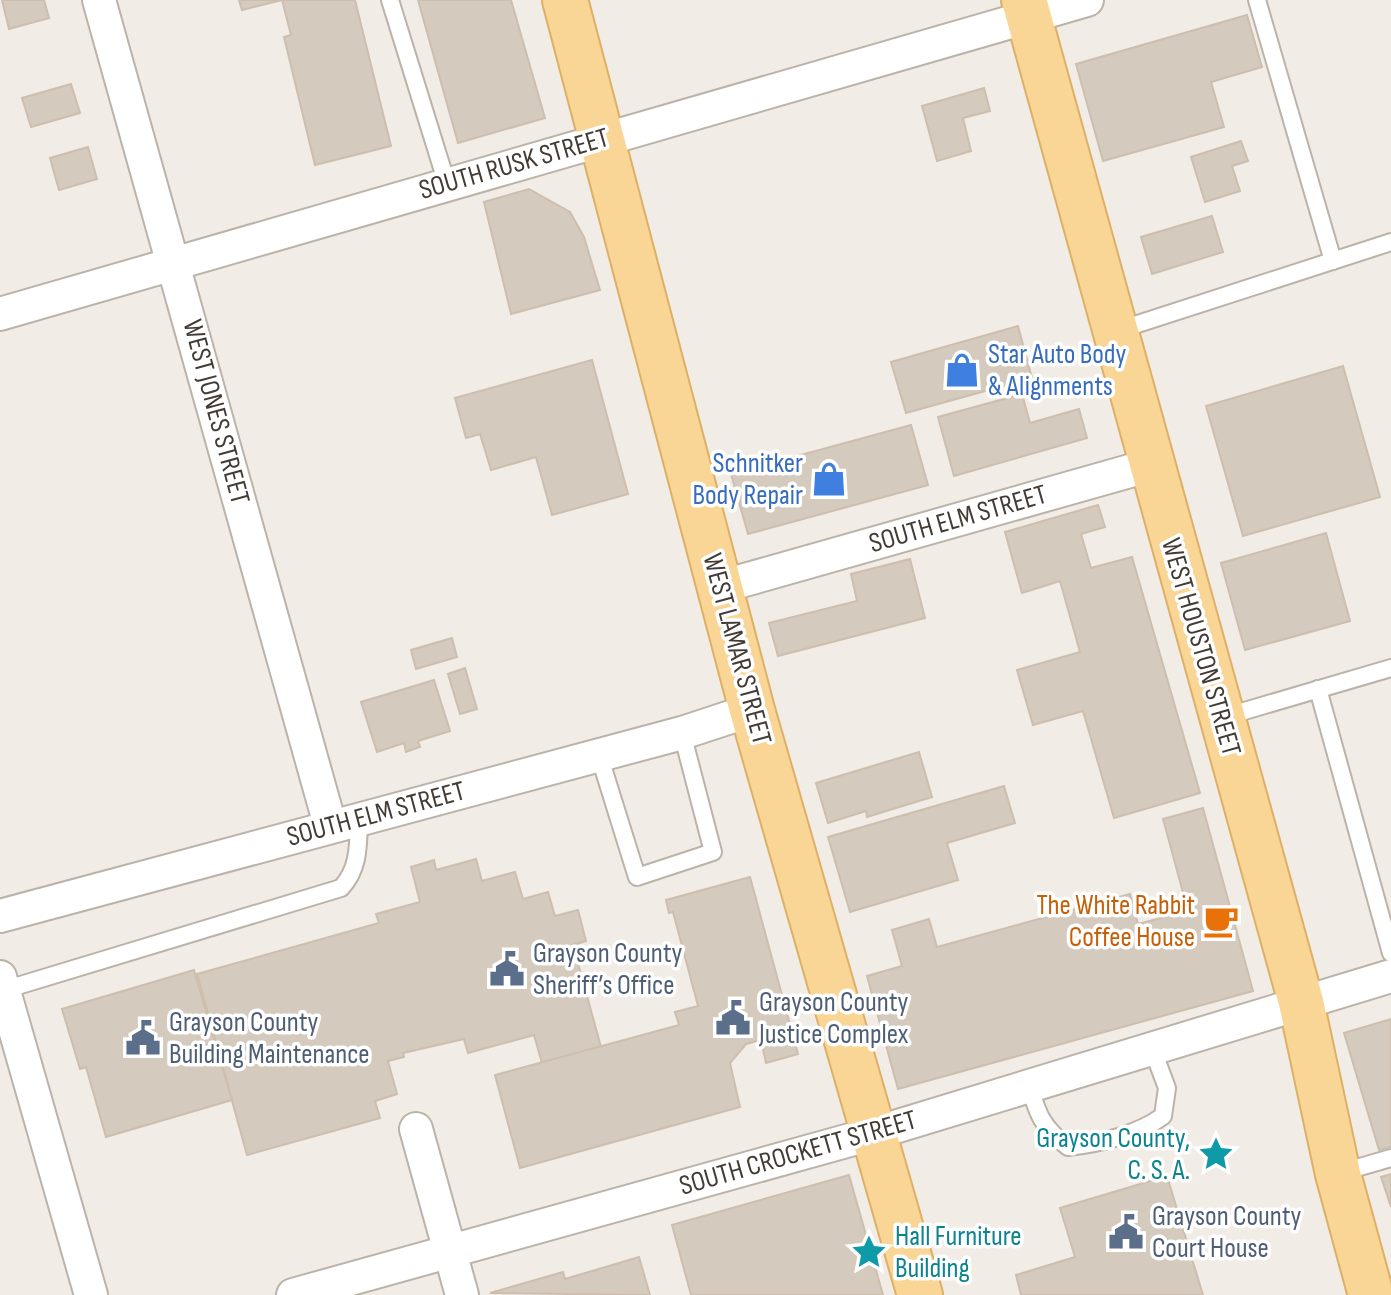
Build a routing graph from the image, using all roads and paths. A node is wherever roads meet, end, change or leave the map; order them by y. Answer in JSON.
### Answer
{"nodes":[{"id":1,"x":99,"y":0,"type":"edge"},
{"id":2,"x":390,"y":0,"type":"edge"},
{"id":3,"x":565,"y":0,"type":"edge"},
{"id":4,"x":1087,"y":0,"type":"edge"},
{"id":5,"x":1257,"y":0,"type":"edge"},
{"id":6,"x":1026,"y":8,"type":"edge"},
{"id":7,"x":603,"y":137,"type":"junction"},
{"id":8,"x":447,"y":184,"type":"junction"},
{"id":9,"x":1391,"y":242,"type":"edge"},
{"id":10,"x":1333,"y":261,"type":"junction"},
{"id":11,"x":175,"y":264,"type":"junction"},
{"id":12,"x":0,"y":314,"type":"edge"},
{"id":13,"x":1115,"y":332,"type":"junction"},
{"id":14,"x":1151,"y":465,"type":"junction"},
{"id":15,"x":720,"y":587,"type":"junction"},
{"id":16,"x":1391,"y":668,"type":"edge"},
{"id":17,"x":1318,"y":689,"type":"junction"},
{"id":18,"x":752,"y":710,"type":"junction"},
{"id":19,"x":1221,"y":718,"type":"junction"},
{"id":20,"x":682,"y":733,"type":"junction"},
{"id":21,"x":599,"y":755,"type":"junction"},
{"id":22,"x":345,"y":822,"type":"junction"},
{"id":23,"x":0,"y":916,"type":"edge"},
{"id":24,"x":1391,"y":953,"type":"edge"},
{"id":25,"x":1391,"y":976,"type":"edge"},
{"id":26,"x":2,"y":984,"type":"edge"},
{"id":27,"x":1301,"y":1002,"type":"junction"},
{"id":28,"x":1152,"y":1048,"type":"junction"},
{"id":29,"x":1029,"y":1085,"type":"junction"},
{"id":30,"x":416,"y":1129,"type":"dead end"},
{"id":31,"x":875,"y":1133,"type":"junction"},
{"id":32,"x":1391,"y":1158,"type":"edge"},
{"id":33,"x":1338,"y":1174,"type":"junction"},
{"id":34,"x":449,"y":1250,"type":"junction"},
{"id":35,"x":91,"y":1295,"type":"edge"},
{"id":36,"x":293,"y":1295,"type":"edge"},
{"id":37,"x":462,"y":1295,"type":"edge"},
{"id":38,"x":920,"y":1295,"type":"edge"},
{"id":39,"x":1371,"y":1295,"type":"edge"}],
"edges":[{"from":1,"to":11,"type":"street","name":"WEST JONES STREET"},
{"from":2,"to":8,"type":"lane"},
{"from":3,"to":7,"type":"main road","name":"WEST LAMAR STREET"},
{"from":4,"to":6,"type":"street","name":"SOUTH RUSK STREET"},
{"from":5,"to":10,"type":"lane"},
{"from":6,"to":7,"type":"street","name":"SOUTH RUSK STREET"},
{"from":6,"to":13,"type":"main road","name":"WEST HOUSTON STREET"},
{"from":7,"to":8,"type":"street","name":"SOUTH RUSK STREET"},
{"from":7,"to":15,"type":"main road","name":"WEST LAMAR STREET"},
{"from":8,"to":11,"type":"street","name":"SOUTH RUSK STREET"},
{"from":9,"to":10,"type":"lane"},
{"from":10,"to":13,"type":"lane"},
{"from":11,"to":12,"type":"street","name":"SOUTH RUSK STREET"},
{"from":11,"to":22,"type":"street","name":"WEST JONES STREET"},
{"from":13,"to":14,"type":"main road","name":"WEST HOUSTON STREET"},
{"from":14,"to":15,"type":"street","name":"SOUTH ELM STREET"},
{"from":14,"to":19,"type":"main road","name":"WEST HOUSTON STREET"},
{"from":15,"to":18,"type":"main road","name":"WEST LAMAR STREET"},
{"from":16,"to":17,"type":"lane"},
{"from":17,"to":19,"type":"lane"},
{"from":17,"to":24,"type":"lane"},
{"from":18,"to":20,"type":"street","name":"SOUTH ELM STREET"},
{"from":18,"to":31,"type":"main road","name":"WEST LAMAR STREET"},
{"from":19,"to":27,"type":"main road","name":"WEST HOUSTON STREET"},
{"from":20,"to":21,"type":"street","name":"SOUTH ELM STREET"},
{"from":20,"to":21,"type":"lane"},
{"from":21,"to":22,"type":"street","name":"SOUTH ELM STREET"},
{"from":22,"to":23,"type":"street","name":"SOUTH ELM STREET"},
{"from":22,"to":26,"type":"lane"},
{"from":25,"to":27,"type":"street","name":"SOUTH CROCKETT STREET"},
{"from":26,"to":35,"type":"street"},
{"from":27,"to":28,"type":"street","name":"SOUTH CROCKETT STREET"},
{"from":27,"to":33,"type":"main road","name":"WEST HOUSTON STREET"},
{"from":28,"to":29,"type":"street","name":"SOUTH CROCKETT STREET"},
{"from":28,"to":29,"type":"lane"},
{"from":29,"to":31,"type":"street","name":"SOUTH CROCKETT STREET"},
{"from":30,"to":34,"type":"street"},
{"from":31,"to":34,"type":"street","name":"SOUTH CROCKETT STREET"},
{"from":31,"to":38,"type":"main road","name":"WEST LAMAR STREET"},
{"from":32,"to":33,"type":"lane"},
{"from":33,"to":39,"type":"main road","name":"WEST HOUSTON STREET"},
{"from":34,"to":36,"type":"street","name":"SOUTH CROCKETT STREET"},
{"from":34,"to":37,"type":"street"}]}
